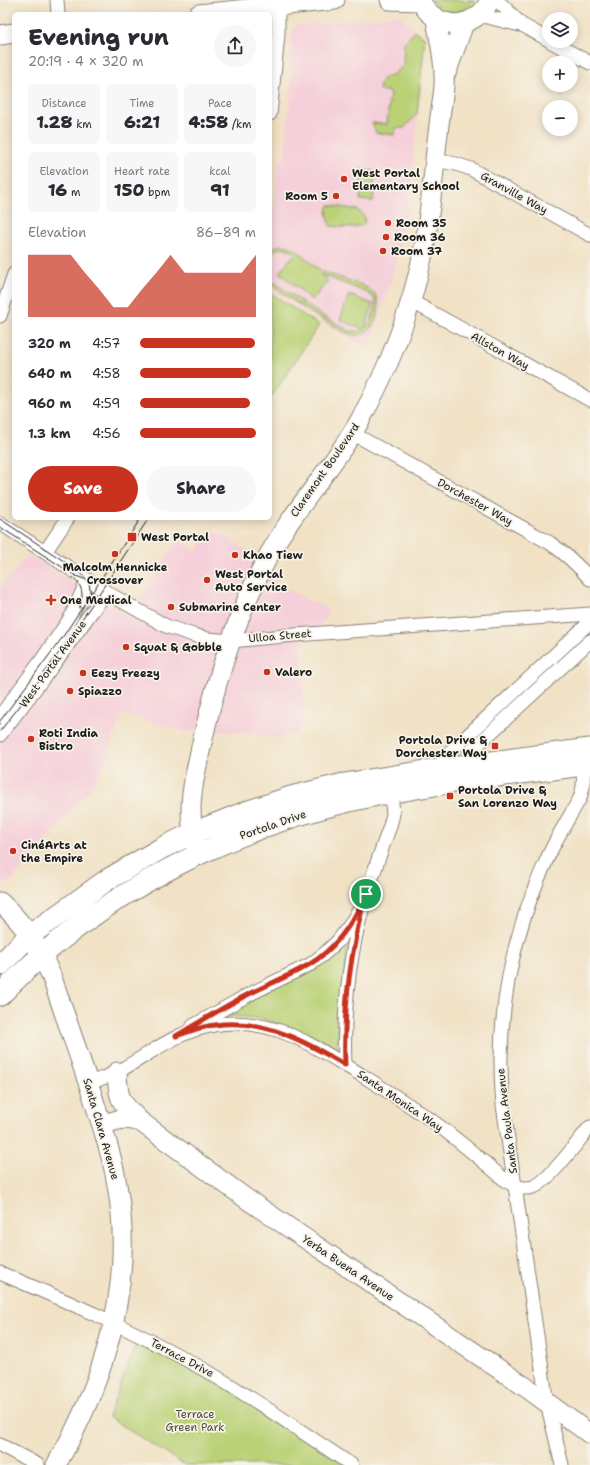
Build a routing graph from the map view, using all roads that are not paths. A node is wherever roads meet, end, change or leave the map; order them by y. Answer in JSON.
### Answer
{"nodes":[{"id":1,"x":57,"y":0,"type":"edge"},
{"id":2,"x":335,"y":0,"type":"edge"},
{"id":3,"x":390,"y":0,"type":"edge"},
{"id":4,"x":497,"y":0,"type":"edge"},
{"id":5,"x":420,"y":1,"type":"edge"},
{"id":6,"x":278,"y":6,"type":"junction"},
{"id":7,"x":58,"y":12,"type":"edge"},
{"id":8,"x":219,"y":12,"type":"edge"},
{"id":9,"x":477,"y":13,"type":"edge"},
{"id":10,"x":436,"y":19,"type":"junction"},
{"id":11,"x":524,"y":26,"type":"junction"},
{"id":12,"x":12,"y":33,"type":"edge"},
{"id":13,"x":0,"y":34,"type":"edge"},
{"id":14,"x":542,"y":36,"type":"edge"},
{"id":15,"x":563,"y":48,"type":"edge"},
{"id":16,"x":590,"y":63,"type":"edge"},
{"id":17,"x":444,"y":78,"type":"junction"},
{"id":18,"x":272,"y":94,"type":"edge"},
{"id":19,"x":435,"y":160,"type":"junction"},
{"id":20,"x":590,"y":234,"type":"edge"},
{"id":21,"x":12,"y":280,"type":"edge"},
{"id":22,"x":411,"y":301,"type":"junction"},
{"id":23,"x":0,"y":316,"type":"edge"},
{"id":24,"x":590,"y":400,"type":"edge"},
{"id":25,"x":352,"y":433,"type":"junction"},
{"id":26,"x":67,"y":520,"type":"edge"},
{"id":27,"x":0,"y":523,"type":"edge"},
{"id":28,"x":45,"y":552,"type":"junction"},
{"id":29,"x":590,"y":579,"type":"edge"},
{"id":30,"x":87,"y":581,"type":"junction"},
{"id":31,"x":106,"y":592,"type":"junction"},
{"id":32,"x":590,"y":614,"type":"edge"},
{"id":33,"x":590,"y":622,"type":"edge"},
{"id":34,"x":231,"y":641,"type":"junction"},
{"id":35,"x":590,"y":641,"type":"edge"},
{"id":36,"x":0,"y":716,"type":"edge"},
{"id":37,"x":0,"y":735,"type":"edge"},
{"id":38,"x":588,"y":760,"type":"edge"},
{"id":39,"x":466,"y":765,"type":"junction"},
{"id":40,"x":438,"y":769,"type":"junction"},
{"id":41,"x":391,"y":792,"type":"junction"},
{"id":42,"x":193,"y":833,"type":"junction"},
{"id":43,"x":197,"y":855,"type":"junction"},
{"id":44,"x":366,"y":894,"type":"junction"},
{"id":45,"x":0,"y":902,"type":"edge"},
{"id":46,"x":30,"y":935,"type":"junction"},
{"id":47,"x":42,"y":955,"type":"junction"},
{"id":48,"x":0,"y":965,"type":"edge"},
{"id":49,"x":0,"y":995,"type":"edge"},
{"id":50,"x":176,"y":1036,"type":"junction"},
{"id":51,"x":345,"y":1065,"type":"junction"},
{"id":52,"x":116,"y":1072,"type":"junction"},
{"id":53,"x":88,"y":1082,"type":"junction"},
{"id":54,"x":141,"y":1122,"type":"junction"},
{"id":55,"x":102,"y":1125,"type":"junction"},
{"id":56,"x":590,"y":1127,"type":"edge"},
{"id":57,"x":515,"y":1187,"type":"junction"},
{"id":58,"x":0,"y":1273,"type":"edge"},
{"id":59,"x":114,"y":1323,"type":"junction"},
{"id":60,"x":547,"y":1402,"type":"junction"},
{"id":61,"x":590,"y":1434,"type":"edge"},
{"id":62,"x":0,"y":1444,"type":"edge"},
{"id":63,"x":38,"y":1465,"type":"edge"},
{"id":64,"x":56,"y":1465,"type":"edge"},
{"id":65,"x":352,"y":1465,"type":"edge"},
{"id":66,"x":562,"y":1465,"type":"edge"}],
"edges":[{"from":1,"to":7,"type":"street"},
{"from":2,"to":6,"type":"street"},
{"from":3,"to":5,"type":"street"},
{"from":4,"to":11,"type":"street"},
{"from":5,"to":10,"type":"street"},
{"from":6,"to":8,"type":"street"},
{"from":6,"to":18,"type":"street"},
{"from":9,"to":10,"type":"street"},
{"from":9,"to":11,"type":"street"},
{"from":9,"to":17,"type":"street","name":"Claremont Boulevard"},
{"from":10,"to":17,"type":"street","name":"Claremont Boulevard"},
{"from":11,"to":14,"type":"street"},
{"from":12,"to":13,"type":"street"},
{"from":15,"to":16,"type":"street"},
{"from":17,"to":19,"type":"street","name":"Claremont Boulevard"},
{"from":19,"to":20,"type":"street","name":"Granville Way"},
{"from":19,"to":22,"type":"street","name":"Claremont Boulevard"},
{"from":21,"to":23,"type":"street"},
{"from":22,"to":24,"type":"street","name":"Allston Way"},
{"from":22,"to":25,"type":"street","name":"Claremont Boulevard"},
{"from":25,"to":29,"type":"street","name":"Dorchester Way"},
{"from":25,"to":34,"type":"street","name":"Claremont Boulevard"},
{"from":26,"to":28,"type":"street"},
{"from":27,"to":28,"type":"street","name":"Ulloa Street"},
{"from":28,"to":30,"type":"street","name":"Ulloa Street"},
{"from":30,"to":31,"type":"street","name":"Ulloa Street"},
{"from":30,"to":36,"type":"street","name":"West Portal Avenue"},
{"from":31,"to":34,"type":"street","name":"Ulloa Street"},
{"from":31,"to":37,"type":"street","name":"West Portal Avenue"},
{"from":32,"to":34,"type":"street","name":"Ulloa Street"},
{"from":33,"to":40,"type":"street"},
{"from":34,"to":42,"type":"street","name":"Claremont Boulevard"},
{"from":35,"to":39,"type":"street"},
{"from":38,"to":39,"type":"main road","name":"Portola Drive"},
{"from":38,"to":41,"type":"main road","name":"Portola Drive"},
{"from":38,"to":57,"type":"street","name":"Santa Paula Avenue"},
{"from":39,"to":40,"type":"main road","name":"Portola Drive"},
{"from":40,"to":42,"type":"main road","name":"Portola Drive"},
{"from":41,"to":43,"type":"main road","name":"Portola Drive"},
{"from":41,"to":44,"type":"street"},
{"from":42,"to":43,"type":"street","name":"Claremont Boulevard"},
{"from":42,"to":46,"type":"main road","name":"Portola Drive"},
{"from":43,"to":47,"type":"main road","name":"Portola Drive"},
{"from":44,"to":50,"type":"street","name":"Santa Monica Way"},
{"from":44,"to":51,"type":"street"},
{"from":45,"to":46,"type":"street","name":"Santa Clara Avenue"},
{"from":46,"to":47,"type":"street","name":"Santa Clara Avenue"},
{"from":46,"to":48,"type":"main road","name":"Portola Drive"},
{"from":47,"to":49,"type":"main road","name":"Portola Drive"},
{"from":47,"to":53,"type":"street","name":"Santa Clara Avenue"},
{"from":50,"to":51,"type":"street","name":"Santa Monica Way"},
{"from":50,"to":52,"type":"street","name":"Santa Monica Way"},
{"from":51,"to":57,"type":"street","name":"Santa Monica Way"},
{"from":52,"to":53,"type":"street","name":"Santa Monica Way"},
{"from":52,"to":54,"type":"street"},
{"from":53,"to":55,"type":"street","name":"Santa Clara Avenue"},
{"from":54,"to":55,"type":"street","name":"Yerba Buena Avenue"},
{"from":54,"to":60,"type":"street","name":"Yerba Buena Avenue"},
{"from":55,"to":59,"type":"street","name":"Santa Clara Avenue"},
{"from":56,"to":57,"type":"street"},
{"from":57,"to":60,"type":"street","name":"Santa Paula Avenue"},
{"from":58,"to":59,"type":"street","name":"Terrace Drive"},
{"from":59,"to":64,"type":"street","name":"Santa Clara Avenue"},
{"from":59,"to":65,"type":"street","name":"Terrace Drive"},
{"from":60,"to":61,"type":"street","name":"Yerba Buena Avenue"},
{"from":60,"to":66,"type":"street","name":"Santa Paula Avenue"},
{"from":62,"to":63,"type":"street"}]}
